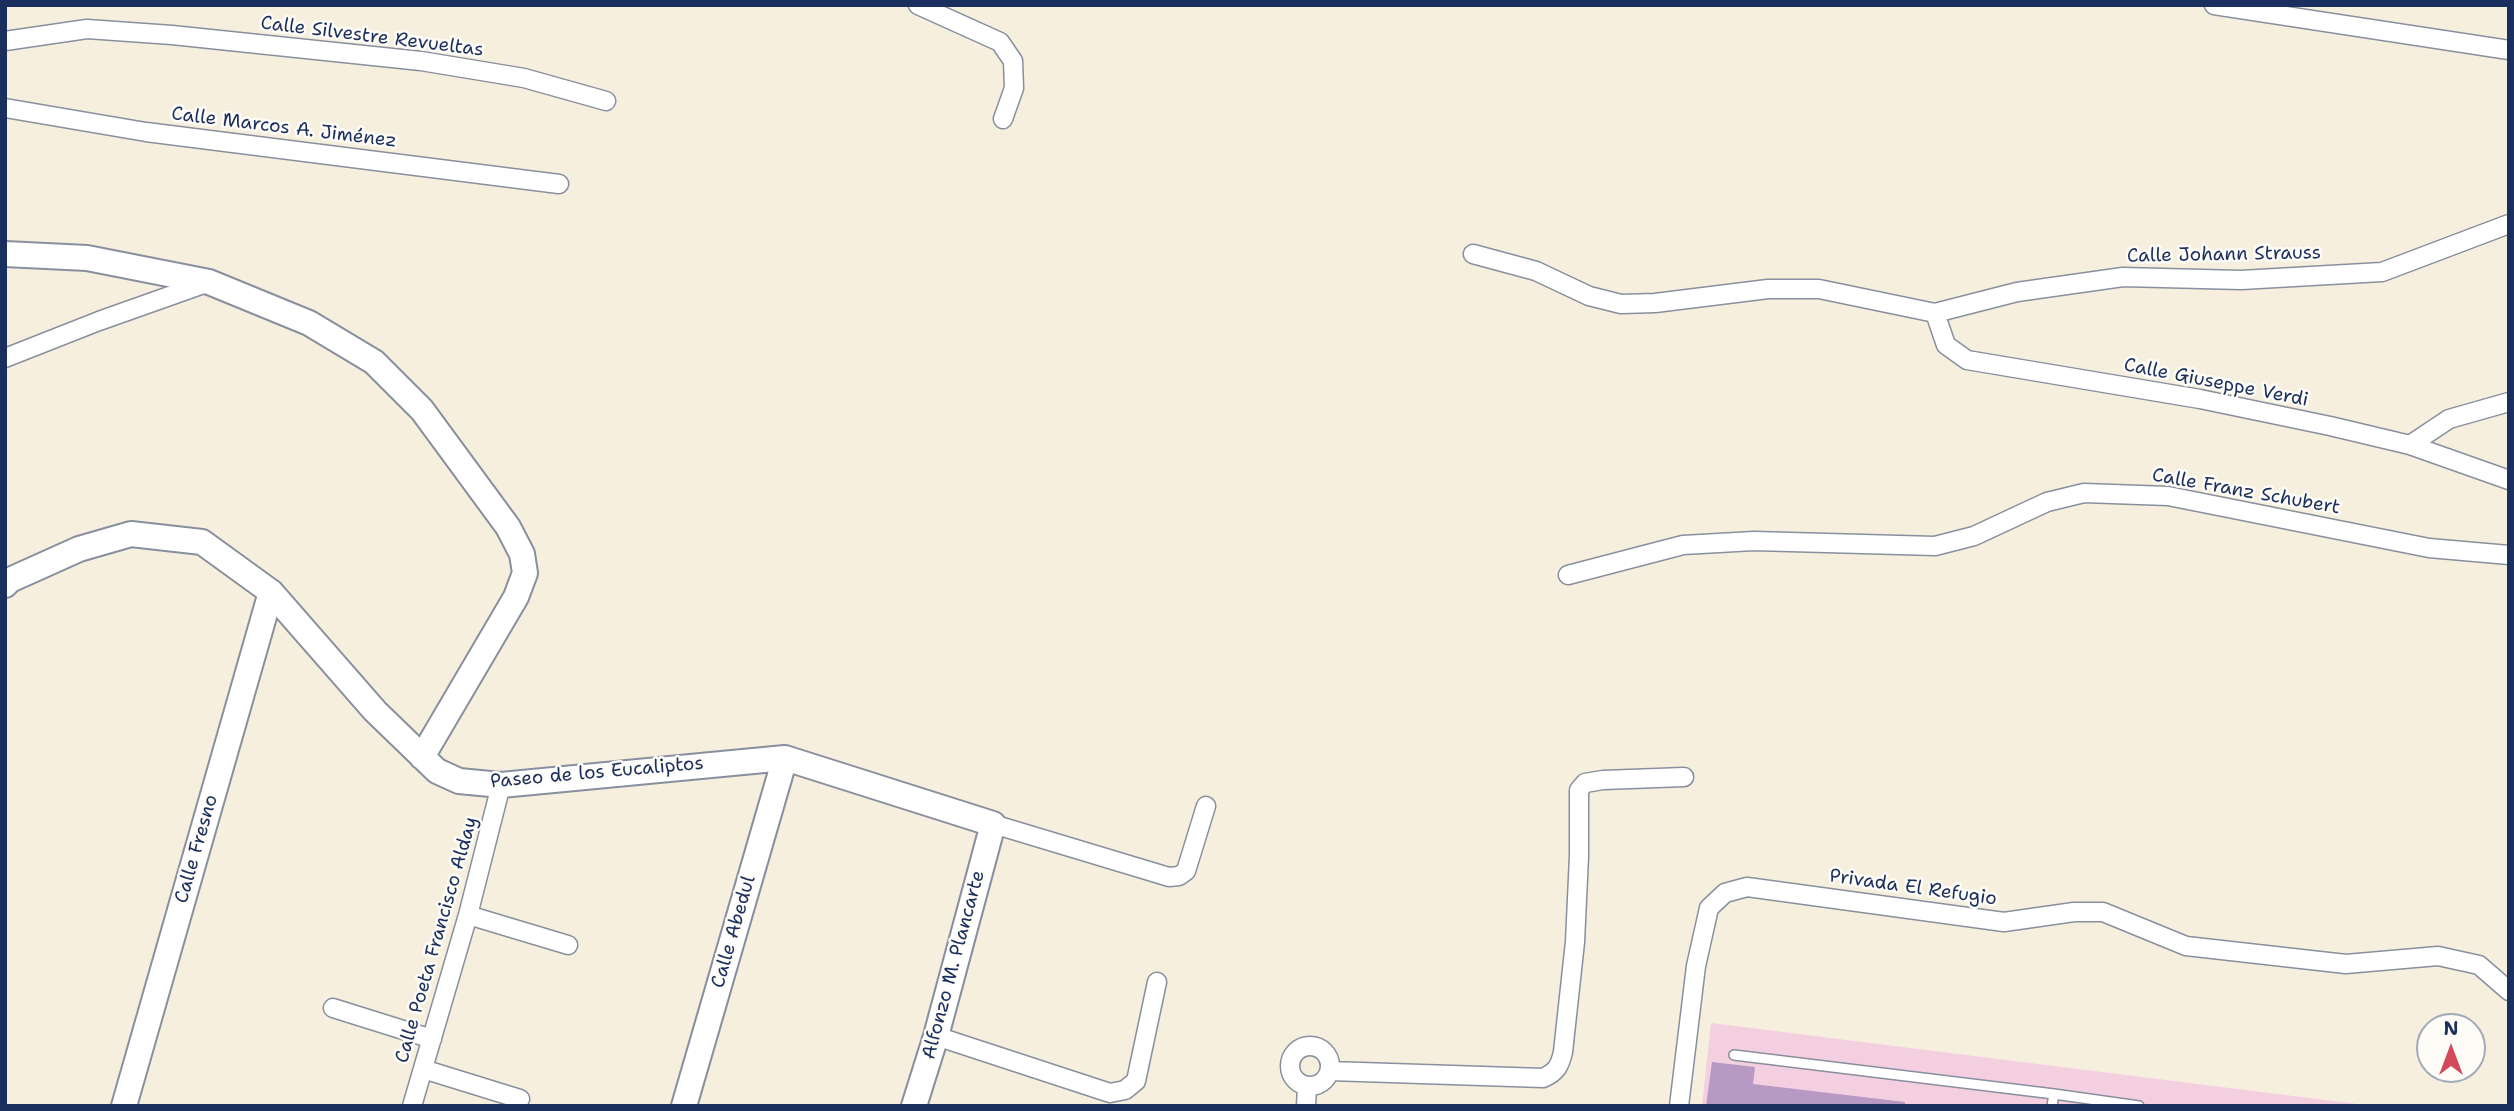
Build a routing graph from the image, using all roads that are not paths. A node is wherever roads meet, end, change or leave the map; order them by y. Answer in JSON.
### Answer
{"nodes":[{"id":1,"x":918,"y":5,"type":"edge"},
{"id":2,"x":2214,"y":5,"type":"edge"},
{"id":3,"x":5,"y":41,"type":"edge"},
{"id":4,"x":2509,"y":50,"type":"edge"},
{"id":5,"x":606,"y":100,"type":"dead end"},
{"id":6,"x":5,"y":108,"type":"edge"},
{"id":7,"x":1003,"y":118,"type":"dead end"},
{"id":8,"x":559,"y":184,"type":"dead end"},
{"id":9,"x":2509,"y":224,"type":"edge"},
{"id":10,"x":5,"y":254,"type":"edge"},
{"id":11,"x":1473,"y":254,"type":"dead end"},
{"id":12,"x":209,"y":282,"type":"junction"},
{"id":13,"x":1936,"y":313,"type":"junction"},
{"id":14,"x":5,"y":358,"type":"edge"},
{"id":15,"x":2509,"y":402,"type":"edge"},
{"id":16,"x":2410,"y":445,"type":"junction"},
{"id":17,"x":2509,"y":481,"type":"edge"},
{"id":18,"x":2509,"y":555,"type":"edge"},
{"id":19,"x":1568,"y":575,"type":"dead end"},
{"id":20,"x":5,"y":585,"type":"edge"},
{"id":21,"x":271,"y":592,"type":"junction"},
{"id":22,"x":422,"y":757,"type":"junction"},
{"id":23,"x":785,"y":758,"type":"junction"},
{"id":24,"x":1684,"y":777,"type":"dead end"},
{"id":25,"x":501,"y":785,"type":"junction"},
{"id":26,"x":1206,"y":806,"type":"dead end"},
{"id":27,"x":993,"y":824,"type":"junction"},
{"id":28,"x":468,"y":915,"type":"junction"},
{"id":29,"x":568,"y":945,"type":"dead end"},
{"id":30,"x":1157,"y":982,"type":"dead end"},
{"id":31,"x":2509,"y":991,"type":"edge"},
{"id":32,"x":333,"y":1008,"type":"dead end"},
{"id":33,"x":936,"y":1036,"type":"junction"},
{"id":34,"x":432,"y":1039,"type":"junction"},
{"id":35,"x":1734,"y":1055,"type":"dead end"},
{"id":36,"x":424,"y":1069,"type":"junction"},
{"id":37,"x":1330,"y":1071,"type":"junction"},
{"id":38,"x":1307,"y":1086,"type":"junction"},
{"id":39,"x":2054,"y":1094,"type":"junction"},
{"id":40,"x":520,"y":1099,"type":"dead end"},
{"id":41,"x":124,"y":1106,"type":"edge"},
{"id":42,"x":412,"y":1106,"type":"edge"},
{"id":43,"x":684,"y":1106,"type":"edge"},
{"id":44,"x":914,"y":1106,"type":"edge"},
{"id":45,"x":1306,"y":1106,"type":"edge"},
{"id":46,"x":1679,"y":1106,"type":"edge"},
{"id":47,"x":2052,"y":1106,"type":"edge"},
{"id":48,"x":2139,"y":1106,"type":"edge"}],
"edges":[{"from":1,"to":7,"type":"street"},
{"from":2,"to":4,"type":"street"},
{"from":3,"to":5,"type":"street","name":"Calle Silvestre Revueltas"},
{"from":6,"to":8,"type":"street","name":"Calle Marcos A. Jiménez"},
{"from":9,"to":13,"type":"street","name":"Calle Johann Strauss"},
{"from":10,"to":12,"type":"street"},
{"from":11,"to":13,"type":"street"},
{"from":12,"to":14,"type":"street"},
{"from":12,"to":22,"type":"street"},
{"from":13,"to":16,"type":"street","name":"Calle Giuseppe Verdi"},
{"from":15,"to":16,"type":"street"},
{"from":16,"to":17,"type":"street","name":"Calle Giuseppe Verdi"},
{"from":18,"to":19,"type":"street","name":"Calle Franz Schubert"},
{"from":20,"to":21,"type":"street","name":"Paseo de los Eucaliptos"},
{"from":21,"to":22,"type":"street","name":"Paseo de los Eucaliptos"},
{"from":21,"to":41,"type":"street","name":"Calle Fresno"},
{"from":22,"to":25,"type":"street","name":"Paseo de los Eucaliptos"},
{"from":23,"to":25,"type":"street","name":"Paseo de los Eucaliptos"},
{"from":23,"to":27,"type":"street","name":"Paseo de los Eucaliptos"},
{"from":23,"to":43,"type":"street","name":"Calle Abedul"},
{"from":24,"to":37,"type":"street"},
{"from":25,"to":28,"type":"street","name":"Calle Poeta Francisco Alday"},
{"from":26,"to":27,"type":"street"},
{"from":27,"to":33,"type":"street","name":"Alfonzo M. Plancarte"},
{"from":28,"to":29,"type":"street"},
{"from":28,"to":34,"type":"street","name":"Calle Poeta Francisco Alday"},
{"from":30,"to":33,"type":"street"},
{"from":31,"to":46,"type":"street","name":"Privada El Refugio"},
{"from":32,"to":34,"type":"street"},
{"from":33,"to":44,"type":"street","name":"Alfonzo M. Plancarte"},
{"from":34,"to":36,"type":"street","name":"Calle Poeta Francisco Alday"},
{"from":35,"to":39,"type":"lane"},
{"from":36,"to":40,"type":"street"},
{"from":36,"to":42,"type":"street","name":"Calle Poeta Francisco Alday"},
{"from":37,"to":38,"type":"street"},
{"from":37,"to":38,"type":"street"},
{"from":38,"to":45,"type":"street"},
{"from":39,"to":47,"type":"lane"},
{"from":39,"to":48,"type":"lane"}]}
